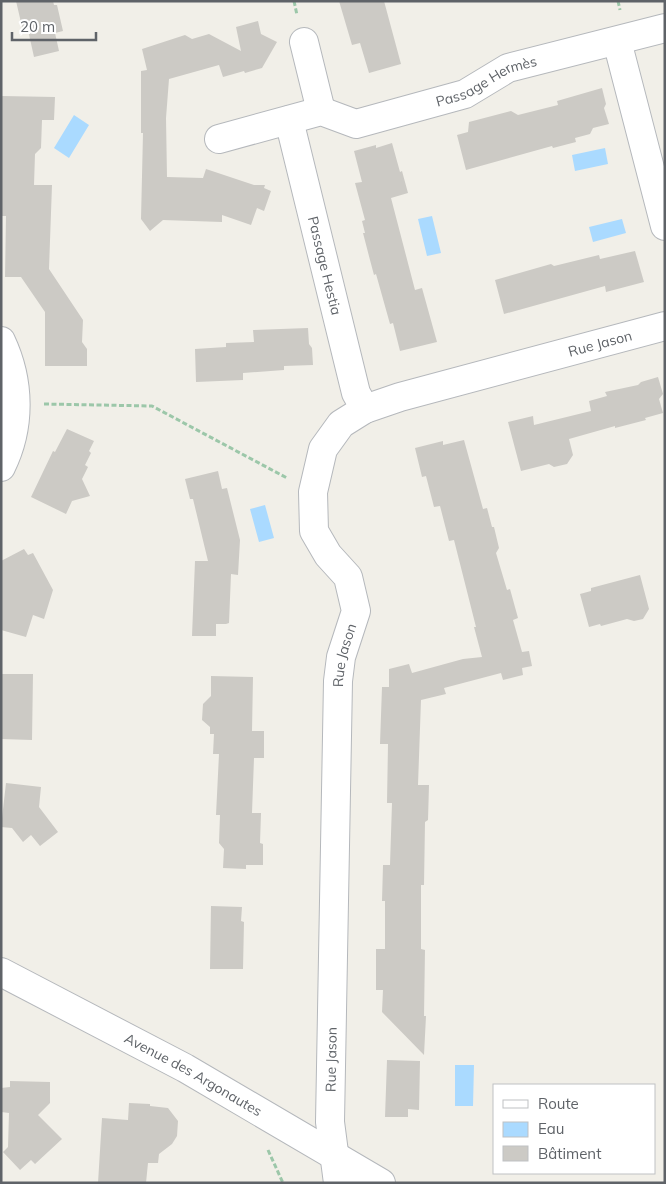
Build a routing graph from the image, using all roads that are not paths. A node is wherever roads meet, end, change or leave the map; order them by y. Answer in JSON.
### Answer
{"nodes":[{"id":1,"x":665,"y":28,"type":"edge"},
{"id":2,"x":617,"y":41,"type":"junction"},
{"id":3,"x":304,"y":42,"type":"dead end"},
{"id":4,"x":320,"y":111,"type":"junction"},
{"id":5,"x":289,"y":120,"type":"junction"},
{"id":6,"x":219,"y":139,"type":"dead end"},
{"id":7,"x":665,"y":226,"type":"edge"},
{"id":8,"x":665,"y":326,"type":"edge"},
{"id":9,"x":1,"y":341,"type":"edge"},
{"id":10,"x":365,"y":409,"type":"junction"},
{"id":11,"x":1,"y":466,"type":"edge"},
{"id":12,"x":1,"y":972,"type":"edge"},
{"id":13,"x":337,"y":1170,"type":"edge"},
{"id":14,"x":381,"y":1183,"type":"edge"}],
"edges":[{"from":1,"to":2,"type":"street","name":"Passage Hermès"},
{"from":2,"to":4,"type":"street","name":"Passage Hermès"},
{"from":2,"to":7,"type":"street"},
{"from":3,"to":4,"type":"street"},
{"from":4,"to":5,"type":"street"},
{"from":5,"to":6,"type":"street"},
{"from":5,"to":10,"type":"street","name":"Passage Hestia"},
{"from":8,"to":10,"type":"street","name":"Rue Jason"},
{"from":9,"to":11,"type":"street"},
{"from":10,"to":13,"type":"street","name":"Rue Jason"},
{"from":12,"to":13,"type":"street","name":"Avenue des Argonautes"},
{"from":13,"to":14,"type":"street","name":"Avenue des Argonautes"}]}
